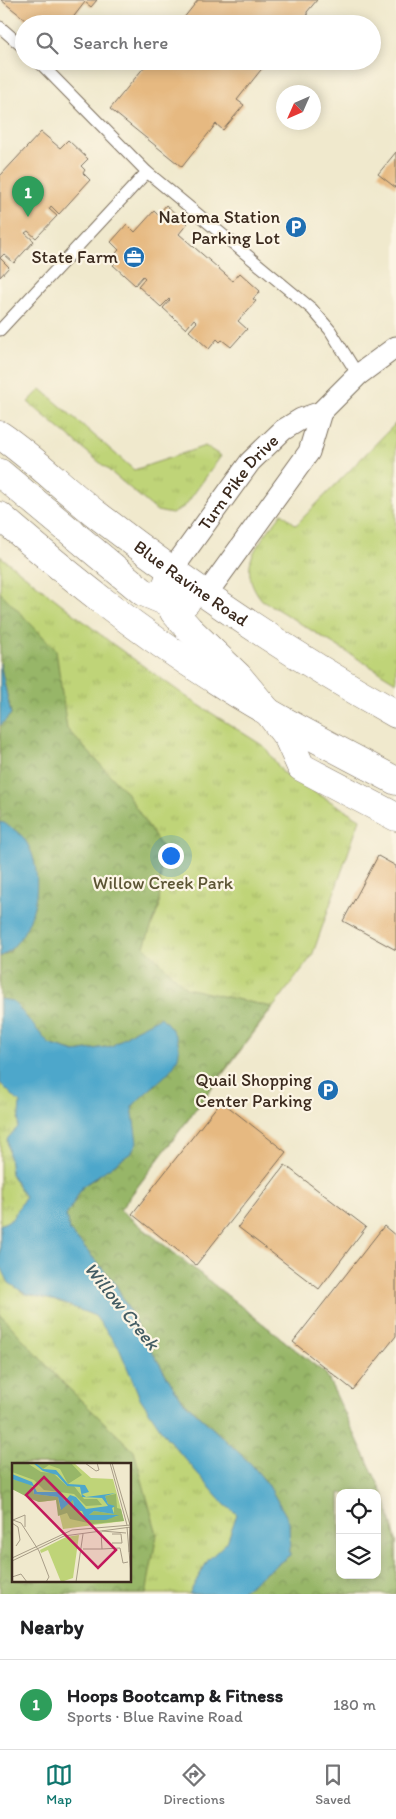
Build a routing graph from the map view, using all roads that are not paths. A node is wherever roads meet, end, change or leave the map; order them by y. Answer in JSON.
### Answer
{"nodes":[{"id":1,"x":0,"y":27,"type":"edge"},
{"id":2,"x":15,"y":40,"type":"edge"},
{"id":3,"x":47,"y":70,"type":"edge"},
{"id":4,"x":147,"y":172,"type":"junction"},
{"id":5,"x":0,"y":330,"type":"edge"},
{"id":6,"x":396,"y":347,"type":"edge"},
{"id":7,"x":358,"y":375,"type":"junction"},
{"id":8,"x":321,"y":412,"type":"junction"},
{"id":9,"x":3,"y":434,"type":"edge"},
{"id":10,"x":0,"y":474,"type":"edge"},
{"id":11,"x":0,"y":516,"type":"edge"},
{"id":12,"x":172,"y":570,"type":"junction"},
{"id":13,"x":205,"y":596,"type":"junction"},
{"id":14,"x":170,"y":602,"type":"junction"},
{"id":15,"x":269,"y":713,"type":"junction"},
{"id":16,"x":396,"y":714,"type":"edge"},
{"id":17,"x":396,"y":781,"type":"edge"},
{"id":18,"x":396,"y":817,"type":"edge"}],
"edges":[{"from":1,"to":2,"type":"lane"},
{"from":3,"to":4,"type":"lane"},
{"from":4,"to":5,"type":"lane"},
{"from":4,"to":7,"type":"lane"},
{"from":6,"to":7,"type":"street","name":"Turn Pike Drive"},
{"from":7,"to":8,"type":"street","name":"Turn Pike Drive"},
{"from":8,"to":12,"type":"street","name":"Turn Pike Drive"},
{"from":8,"to":13,"type":"street","name":"Turn Pike Drive"},
{"from":9,"to":12,"type":"main road","name":"Blue Ravine Road"},
{"from":10,"to":14,"type":"main road"},
{"from":11,"to":15,"type":"main road"},
{"from":12,"to":13,"type":"main road","name":"Blue Ravine Road"},
{"from":12,"to":14,"type":"main road"},
{"from":13,"to":14,"type":"main road"},
{"from":13,"to":16,"type":"main road","name":"Blue Ravine Road"},
{"from":14,"to":15,"type":"main road"},
{"from":15,"to":17,"type":"main road"},
{"from":15,"to":18,"type":"main road"}]}
